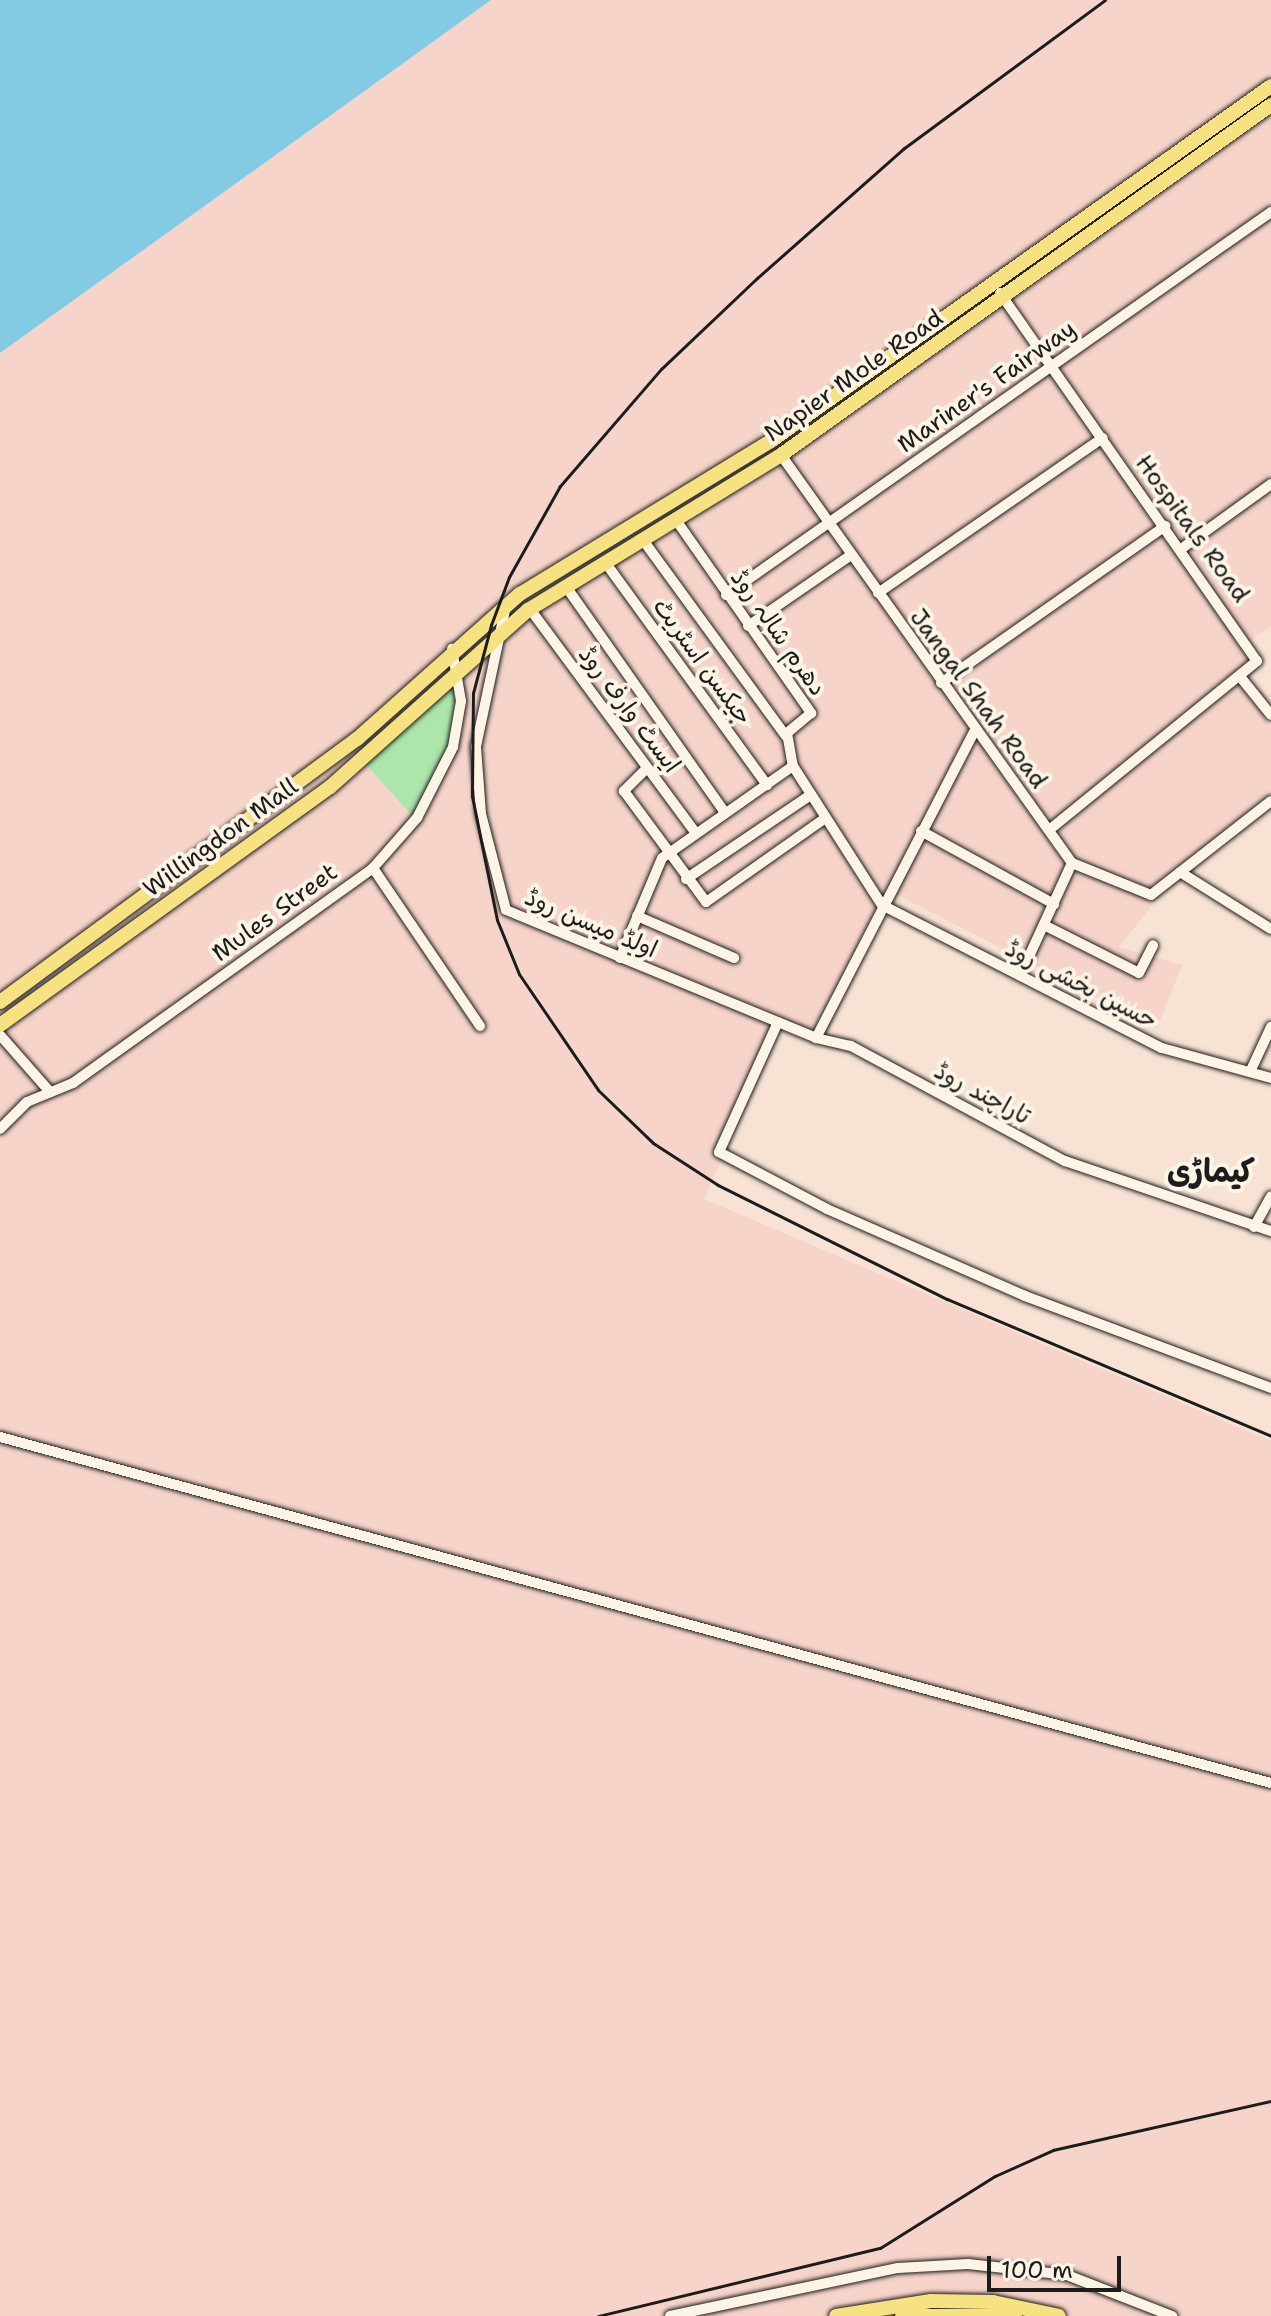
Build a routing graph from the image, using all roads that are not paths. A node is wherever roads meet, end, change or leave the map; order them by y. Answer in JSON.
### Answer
{"nodes":[{"id":1,"x":1271,"y":86,"type":"edge"},
{"id":2,"x":1271,"y":105,"type":"edge"},
{"id":3,"x":1271,"y":212,"type":"edge"},
{"id":4,"x":992,"y":281,"type":"junction"},
{"id":5,"x":1004,"y":299,"type":"junction"},
{"id":6,"x":1052,"y":366,"type":"junction"},
{"id":7,"x":1103,"y":438,"type":"junction"},
{"id":8,"x":781,"y":455,"type":"junction"},
{"id":9,"x":1271,"y":484,"type":"edge"},
{"id":10,"x":676,"y":520,"type":"junction"},
{"id":11,"x":829,"y":522,"type":"junction"},
{"id":12,"x":1165,"y":526,"type":"junction"},
{"id":13,"x":643,"y":540,"type":"junction"},
{"id":14,"x":1181,"y":549,"type":"junction"},
{"id":15,"x":851,"y":555,"type":"junction"},
{"id":16,"x":605,"y":562,"type":"junction"},
{"id":17,"x":567,"y":588,"type":"junction"},
{"id":18,"x":878,"y":593,"type":"junction"},
{"id":19,"x":726,"y":595,"type":"junction"},
{"id":20,"x":506,"y":606,"type":"junction"},
{"id":21,"x":530,"y":609,"type":"junction"},
{"id":22,"x":748,"y":626,"type":"junction"},
{"id":23,"x":497,"y":637,"type":"junction"},
{"id":24,"x":452,"y":649,"type":"junction"},
{"id":25,"x":457,"y":670,"type":"junction"},
{"id":26,"x":1242,"y":679,"type":"junction"},
{"id":27,"x":941,"y":683,"type":"junction"},
{"id":28,"x":1271,"y":715,"type":"edge"},
{"id":29,"x":974,"y":732,"type":"junction"},
{"id":30,"x":786,"y":736,"type":"junction"},
{"id":31,"x":793,"y":766,"type":"junction"},
{"id":32,"x":647,"y":768,"type":"junction"},
{"id":33,"x":767,"y":785,"type":"junction"},
{"id":34,"x":809,"y":796,"type":"junction"},
{"id":35,"x":1271,"y":801,"type":"edge"},
{"id":36,"x":725,"y":813,"type":"junction"},
{"id":37,"x":824,"y":819,"type":"junction"},
{"id":38,"x":1049,"y":830,"type":"junction"},
{"id":39,"x":921,"y":831,"type":"junction"},
{"id":40,"x":696,"y":833,"type":"junction"},
{"id":41,"x":665,"y":854,"type":"junction"},
{"id":42,"x":1072,"y":863,"type":"junction"},
{"id":43,"x":373,"y":868,"type":"junction"},
{"id":44,"x":1180,"y":872,"type":"junction"},
{"id":45,"x":686,"y":879,"type":"junction"},
{"id":46,"x":1054,"y":904,"type":"junction"},
{"id":47,"x":882,"y":905,"type":"junction"},
{"id":48,"x":637,"y":916,"type":"junction"},
{"id":49,"x":1044,"y":925,"type":"junction"},
{"id":50,"x":1271,"y":929,"type":"edge"},
{"id":51,"x":1153,"y":945,"type":"dead end"},
{"id":52,"x":620,"y":958,"type":"junction"},
{"id":53,"x":734,"y":958,"type":"dead end"},
{"id":54,"x":1020,"y":976,"type":"junction"},
{"id":55,"x":0,"y":1002,"type":"edge"},
{"id":56,"x":778,"y":1022,"type":"junction"},
{"id":57,"x":0,"y":1025,"type":"edge"},
{"id":58,"x":480,"y":1026,"type":"dead end"},
{"id":59,"x":1271,"y":1027,"type":"edge"},
{"id":60,"x":0,"y":1035,"type":"edge"},
{"id":61,"x":816,"y":1038,"type":"junction"},
{"id":62,"x":1250,"y":1072,"type":"junction"},
{"id":63,"x":1271,"y":1078,"type":"edge"},
{"id":64,"x":50,"y":1092,"type":"junction"},
{"id":65,"x":0,"y":1129,"type":"edge"},
{"id":66,"x":1271,"y":1196,"type":"edge"},
{"id":67,"x":1254,"y":1227,"type":"junction"},
{"id":68,"x":1271,"y":1231,"type":"edge"},
{"id":69,"x":1271,"y":1388,"type":"edge"},
{"id":70,"x":0,"y":1437,"type":"edge"},
{"id":71,"x":1271,"y":1783,"type":"edge"},
{"id":72,"x":670,"y":2316,"type":"edge"},
{"id":73,"x":836,"y":2316,"type":"edge"},
{"id":74,"x":902,"y":2316,"type":"edge"},
{"id":75,"x":1015,"y":2316,"type":"edge"},
{"id":76,"x":1059,"y":2316,"type":"edge"},
{"id":77,"x":1172,"y":2316,"type":"edge"}],
"edges":[{"from":1,"to":4,"type":"main road","name":"Napier Mole Road"},
{"from":2,"to":5,"type":"main road","name":"Napier Mole Road"},
{"from":3,"to":6,"type":"street","name":"Mariner's Fairway"},
{"from":4,"to":5,"type":"street","name":"Hospitals Road"},
{"from":4,"to":20,"type":"main road","name":"Napier Mole Road"},
{"from":5,"to":6,"type":"street","name":"Hospitals Road"},
{"from":5,"to":8,"type":"main road","name":"Napier Mole Road"},
{"from":6,"to":7,"type":"street","name":"Hospitals Road"},
{"from":6,"to":11,"type":"street","name":"Mariner's Fairway"},
{"from":7,"to":12,"type":"street","name":"Hospitals Road"},
{"from":7,"to":18,"type":"street"},
{"from":8,"to":10,"type":"main road","name":"Napier Mole Road"},
{"from":8,"to":11,"type":"street","name":"Jangal Shah Road"},
{"from":9,"to":14,"type":"street"},
{"from":10,"to":13,"type":"main road","name":"Napier Mole Road"},
{"from":10,"to":19,"type":"street","name":"دھرم شالہ روڈ"},
{"from":11,"to":15,"type":"street","name":"Jangal Shah Road"},
{"from":11,"to":19,"type":"street","name":"Mariner's Fairway"},
{"from":12,"to":14,"type":"street","name":"Hospitals Road"},
{"from":12,"to":27,"type":"street"},
{"from":13,"to":16,"type":"main road","name":"Napier Mole Road"},
{"from":13,"to":30,"type":"street"},
{"from":14,"to":26,"type":"street","name":"Hospitals Road"},
{"from":15,"to":18,"type":"street","name":"Jangal Shah Road"},
{"from":15,"to":22,"type":"street"},
{"from":16,"to":17,"type":"main road","name":"Napier Mole Road"},
{"from":16,"to":33,"type":"street","name":"جیکسن اسٹریٹ"},
{"from":17,"to":21,"type":"main road","name":"Napier Mole Road"},
{"from":17,"to":36,"type":"street"},
{"from":18,"to":27,"type":"street","name":"Jangal Shah Road"},
{"from":19,"to":22,"type":"street","name":"دھرم شالہ روڈ"},
{"from":20,"to":23,"type":"street","name":"اولڈ میسن روڈ"},
{"from":20,"to":24,"type":"main road","name":"Napier Mole Road"},
{"from":21,"to":23,"type":"main road","name":"Napier Mole Road"},
{"from":21,"to":32,"type":"street","name":"ایسٹ وارف روڈ"},
{"from":22,"to":30,"type":"street","name":"دھرم شالہ روڈ"},
{"from":23,"to":25,"type":"main road","name":"Napier Mole Road"},
{"from":23,"to":52,"type":"street","name":"اولڈ میسن روڈ"},
{"from":24,"to":25,"type":"street","name":"Mules Street"},
{"from":24,"to":55,"type":"main road","name":"Willingdon Mall"},
{"from":25,"to":43,"type":"street","name":"Mules Street"},
{"from":25,"to":57,"type":"main road","name":"Willingdon Mall"},
{"from":26,"to":28,"type":"street"},
{"from":26,"to":38,"type":"street"},
{"from":27,"to":29,"type":"street","name":"Jangal Shah Road"},
{"from":29,"to":38,"type":"street","name":"Jangal Shah Road"},
{"from":29,"to":39,"type":"street"},
{"from":30,"to":31,"type":"street"},
{"from":31,"to":33,"type":"street"},
{"from":31,"to":34,"type":"street"},
{"from":32,"to":40,"type":"street","name":"ایسٹ وارف روڈ"},
{"from":32,"to":41,"type":"street"},
{"from":33,"to":36,"type":"street"},
{"from":34,"to":37,"type":"street"},
{"from":34,"to":45,"type":"street"},
{"from":35,"to":44,"type":"street"},
{"from":36,"to":40,"type":"street"},
{"from":37,"to":45,"type":"street"},
{"from":37,"to":47,"type":"street"},
{"from":38,"to":42,"type":"street","name":"Jangal Shah Road"},
{"from":39,"to":46,"type":"street"},
{"from":39,"to":47,"type":"street"},
{"from":40,"to":41,"type":"street"},
{"from":41,"to":45,"type":"street"},
{"from":41,"to":48,"type":"street"},
{"from":42,"to":44,"type":"street"},
{"from":42,"to":46,"type":"street"},
{"from":43,"to":58,"type":"street"},
{"from":43,"to":64,"type":"street","name":"Mules Street"},
{"from":44,"to":50,"type":"street"},
{"from":46,"to":49,"type":"street"},
{"from":47,"to":54,"type":"street","name":"حسین بخشی روڈ"},
{"from":47,"to":61,"type":"street"},
{"from":48,"to":52,"type":"street"},
{"from":48,"to":53,"type":"street"},
{"from":49,"to":51,"type":"street"},
{"from":49,"to":54,"type":"street"},
{"from":52,"to":56,"type":"street","name":"اولڈ میسن روڈ"},
{"from":54,"to":62,"type":"street","name":"حسین بخشی روڈ"},
{"from":56,"to":61,"type":"street","name":"اولڈ میسن روڈ"},
{"from":56,"to":69,"type":"street"},
{"from":59,"to":62,"type":"street"},
{"from":60,"to":64,"type":"street"},
{"from":61,"to":67,"type":"street","name":"تاراچند روڈ"},
{"from":62,"to":63,"type":"street","name":"حسین بخشی روڈ"},
{"from":64,"to":65,"type":"street","name":"Mules Street"},
{"from":66,"to":67,"type":"street"},
{"from":67,"to":68,"type":"street","name":"تاراچند روڈ"},
{"from":70,"to":71,"type":"street"},
{"from":72,"to":77,"type":"street"},
{"from":73,"to":76,"type":"main road"},
{"from":74,"to":75,"type":"main road"}]}
